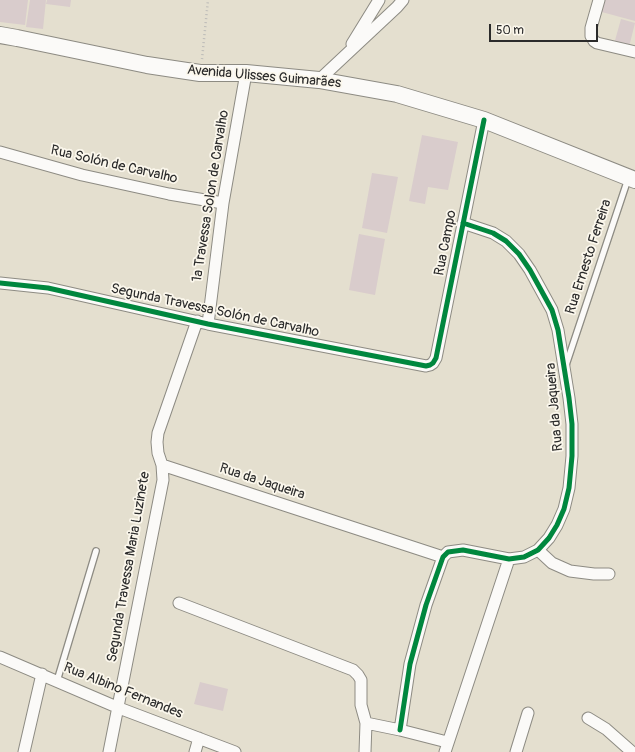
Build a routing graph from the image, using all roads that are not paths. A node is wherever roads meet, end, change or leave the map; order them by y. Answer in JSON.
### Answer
{"nodes":[{"id":1,"x":379,"y":0,"type":"edge"},
{"id":2,"x":402,"y":0,"type":"edge"},
{"id":3,"x":599,"y":0,"type":"edge"},
{"id":4,"x":0,"y":36,"type":"edge"},
{"id":5,"x":635,"y":52,"type":"edge"},
{"id":6,"x":344,"y":56,"type":"junction"},
{"id":7,"x":246,"y":72,"type":"junction"},
{"id":8,"x":319,"y":80,"type":"junction"},
{"id":9,"x":484,"y":120,"type":"junction"},
{"id":10,"x":0,"y":152,"type":"edge"},
{"id":11,"x":632,"y":179,"type":"edge"},
{"id":12,"x":223,"y":203,"type":"junction"},
{"id":13,"x":463,"y":223,"type":"junction"},
{"id":14,"x":0,"y":282,"type":"edge"},
{"id":15,"x":197,"y":321,"type":"junction"},
{"id":16,"x":208,"y":324,"type":"junction"},
{"id":17,"x":426,"y":366,"type":"joint"},
{"id":18,"x":565,"y":367,"type":"junction"},
{"id":19,"x":162,"y":466,"type":"junction"},
{"id":20,"x":538,"y":550,"type":"junction"},
{"id":21,"x":96,"y":551,"type":"dead end"},
{"id":22,"x":443,"y":557,"type":"junction"},
{"id":23,"x":509,"y":559,"type":"junction"},
{"id":24,"x":609,"y":574,"type":"dead end"},
{"id":25,"x":179,"y":603,"type":"dead end"},
{"id":26,"x":0,"y":657,"type":"edge"},
{"id":27,"x":42,"y":674,"type":"junction"},
{"id":28,"x":57,"y":681,"type":"junction"},
{"id":29,"x":119,"y":708,"type":"junction"},
{"id":30,"x":528,"y":713,"type":"dead end"},
{"id":31,"x":588,"y":718,"type":"dead end"},
{"id":32,"x":366,"y":723,"type":"junction"},
{"id":33,"x":400,"y":730,"type":"junction"},
{"id":34,"x":199,"y":738,"type":"junction"},
{"id":35,"x":446,"y":747,"type":"edge"},
{"id":36,"x":24,"y":752,"type":"edge"},
{"id":37,"x":109,"y":752,"type":"edge"},
{"id":38,"x":195,"y":752,"type":"edge"},
{"id":39,"x":235,"y":752,"type":"edge"},
{"id":40,"x":365,"y":752,"type":"edge"},
{"id":41,"x":516,"y":752,"type":"edge"},
{"id":42,"x":632,"y":752,"type":"edge"}],
"edges":[{"from":1,"to":6,"type":"street"},
{"from":2,"to":6,"type":"street"},
{"from":3,"to":5,"type":"street"},
{"from":4,"to":7,"type":"main road","name":"Avenida Ulisses Guimarães"},
{"from":6,"to":8,"type":"street"},
{"from":7,"to":8,"type":"main road","name":"Avenida Ulisses Guimarães"},
{"from":7,"to":12,"type":"street","name":"1ª Travessa Solon de Carvalho"},
{"from":8,"to":9,"type":"main road","name":"Avenida Ulisses Guimarães"},
{"from":9,"to":11,"type":"main road","name":"Avenida Ulisses Guimarães"},
{"from":9,"to":13,"type":"street","name":"Rua Campo"},
{"from":10,"to":12,"type":"street","name":"Rua Solón de Carvalho"},
{"from":11,"to":18,"type":"lane","name":"Rua Ernesto Ferreira"},
{"from":12,"to":16,"type":"street","name":"1ª Travessa Solon de Carvalho"},
{"from":13,"to":17,"type":"street","name":"Rua Campo"},
{"from":13,"to":18,"type":"street","name":"Rua da Jaqueira"},
{"from":14,"to":15,"type":"street","name":"Segunda Travessa Solón de Carvalho"},
{"from":15,"to":16,"type":"street","name":"Segunda Travessa Solón de Carvalho"},
{"from":15,"to":19,"type":"street","name":"Segunda Travessa Maria Luzinete"},
{"from":16,"to":17,"type":"street","name":"Segunda Travessa Solón de Carvalho"},
{"from":18,"to":20,"type":"street","name":"Rua da Jaqueira"},
{"from":19,"to":22,"type":"street","name":"Rua da Jaqueira"},
{"from":19,"to":29,"type":"street","name":"Segunda Travessa Maria Luzinete"},
{"from":20,"to":23,"type":"street","name":"Rua da Jaqueira"},
{"from":20,"to":24,"type":"street"},
{"from":21,"to":28,"type":"lane"},
{"from":22,"to":23,"type":"street","name":"Rua da Jaqueira"},
{"from":22,"to":33,"type":"street"},
{"from":23,"to":35,"type":"street"},
{"from":25,"to":32,"type":"street"},
{"from":26,"to":27,"type":"street","name":"Rua Albino Fernandes"},
{"from":27,"to":28,"type":"street","name":"Rua Albino Fernandes"},
{"from":27,"to":36,"type":"street"},
{"from":28,"to":29,"type":"street","name":"Rua Albino Fernandes"},
{"from":29,"to":34,"type":"street","name":"Rua Albino Fernandes"},
{"from":29,"to":37,"type":"street","name":"Segunda Travessa Maria Luzinete"},
{"from":30,"to":41,"type":"street"},
{"from":31,"to":42,"type":"street"},
{"from":32,"to":33,"type":"street"},
{"from":32,"to":40,"type":"street"},
{"from":33,"to":35,"type":"street"},
{"from":34,"to":38,"type":"street"},
{"from":34,"to":39,"type":"street","name":"Rua Albino Fernandes"}]}
